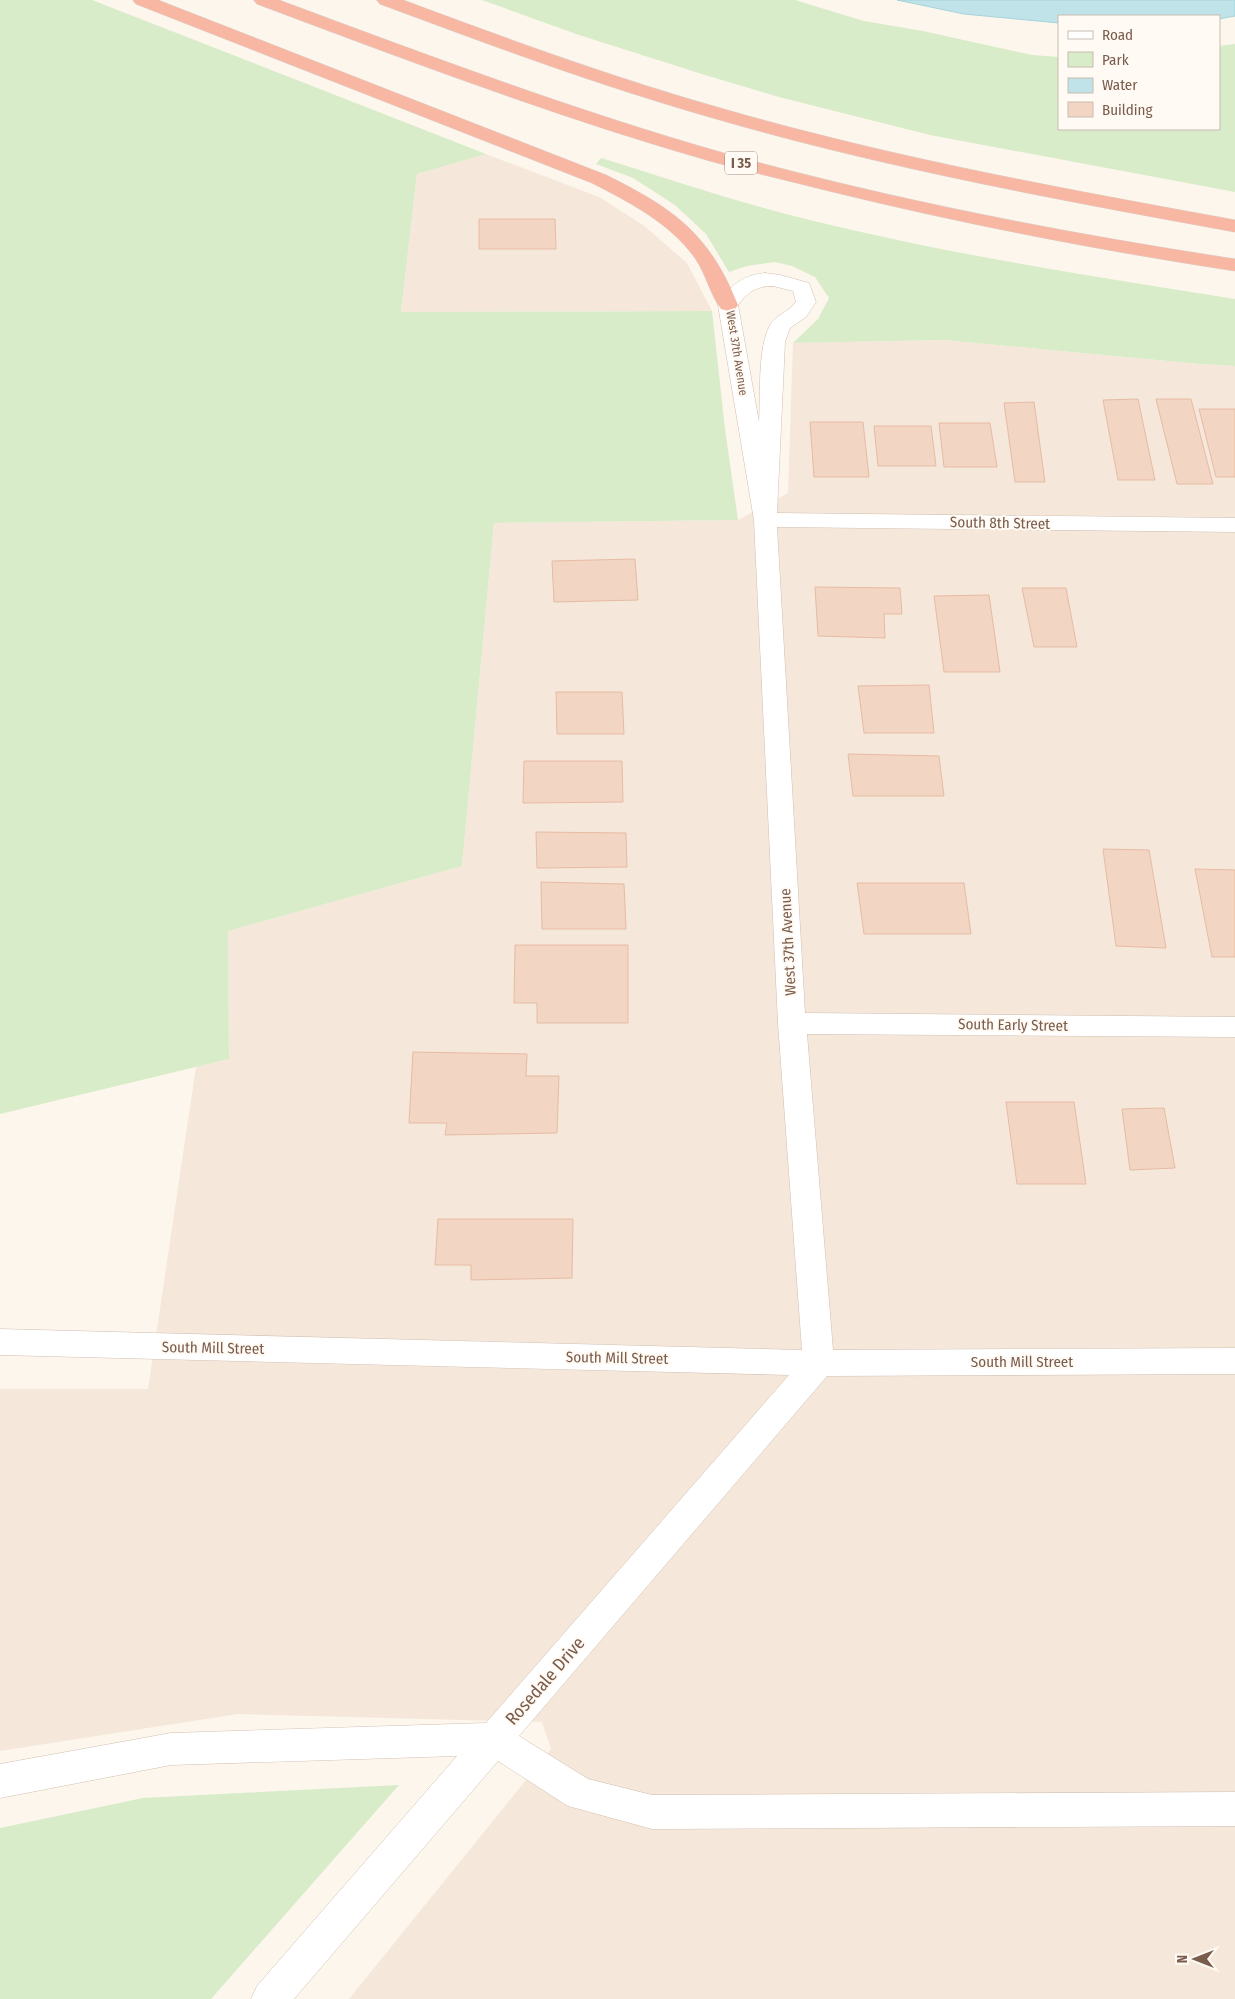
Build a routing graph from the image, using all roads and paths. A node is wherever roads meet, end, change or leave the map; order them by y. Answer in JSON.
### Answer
{"nodes":[{"id":1,"x":142,"y":0,"type":"edge"},
{"id":2,"x":264,"y":0,"type":"edge"},
{"id":3,"x":386,"y":0,"type":"edge"},
{"id":4,"x":1235,"y":226,"type":"edge"},
{"id":5,"x":1235,"y":265,"type":"edge"},
{"id":6,"x":728,"y":305,"type":"junction"},
{"id":7,"x":765,"y":520,"type":"junction"},
{"id":8,"x":1235,"y":525,"type":"edge"},
{"id":9,"x":792,"y":1022,"type":"junction"},
{"id":10,"x":1235,"y":1027,"type":"edge"},
{"id":11,"x":0,"y":1342,"type":"edge"},
{"id":12,"x":1235,"y":1361,"type":"edge"},
{"id":13,"x":820,"y":1363,"type":"junction"},
{"id":14,"x":494,"y":1739,"type":"junction"},
{"id":15,"x":0,"y":1781,"type":"edge"},
{"id":16,"x":1235,"y":1810,"type":"edge"},
{"id":17,"x":270,"y":1999,"type":"edge"}],
"edges":[{"from":1,"to":6,"type":"highway"},
{"from":2,"to":5,"type":"highway","number":"I 35"},
{"from":3,"to":4,"type":"highway"},
{"from":6,"to":7,"type":"street","name":"West 37th Avenue"},
{"from":6,"to":7,"type":"street","name":"West 37th Avenue"},
{"from":7,"to":8,"type":"street","name":"South 8th Street"},
{"from":7,"to":9,"type":"street","name":"West 37th Avenue"},
{"from":9,"to":10,"type":"street","name":"South Early Street"},
{"from":9,"to":13,"type":"street","name":"West 37th Avenue"},
{"from":11,"to":13,"type":"street","name":"South Mill Street"},
{"from":12,"to":13,"type":"street","name":"South Mill Street"},
{"from":13,"to":14,"type":"street","name":"Rosedale Drive"},
{"from":14,"to":15,"type":"street"},
{"from":14,"to":16,"type":"street"},
{"from":14,"to":17,"type":"street","name":"Rosedale Drive"}]}
